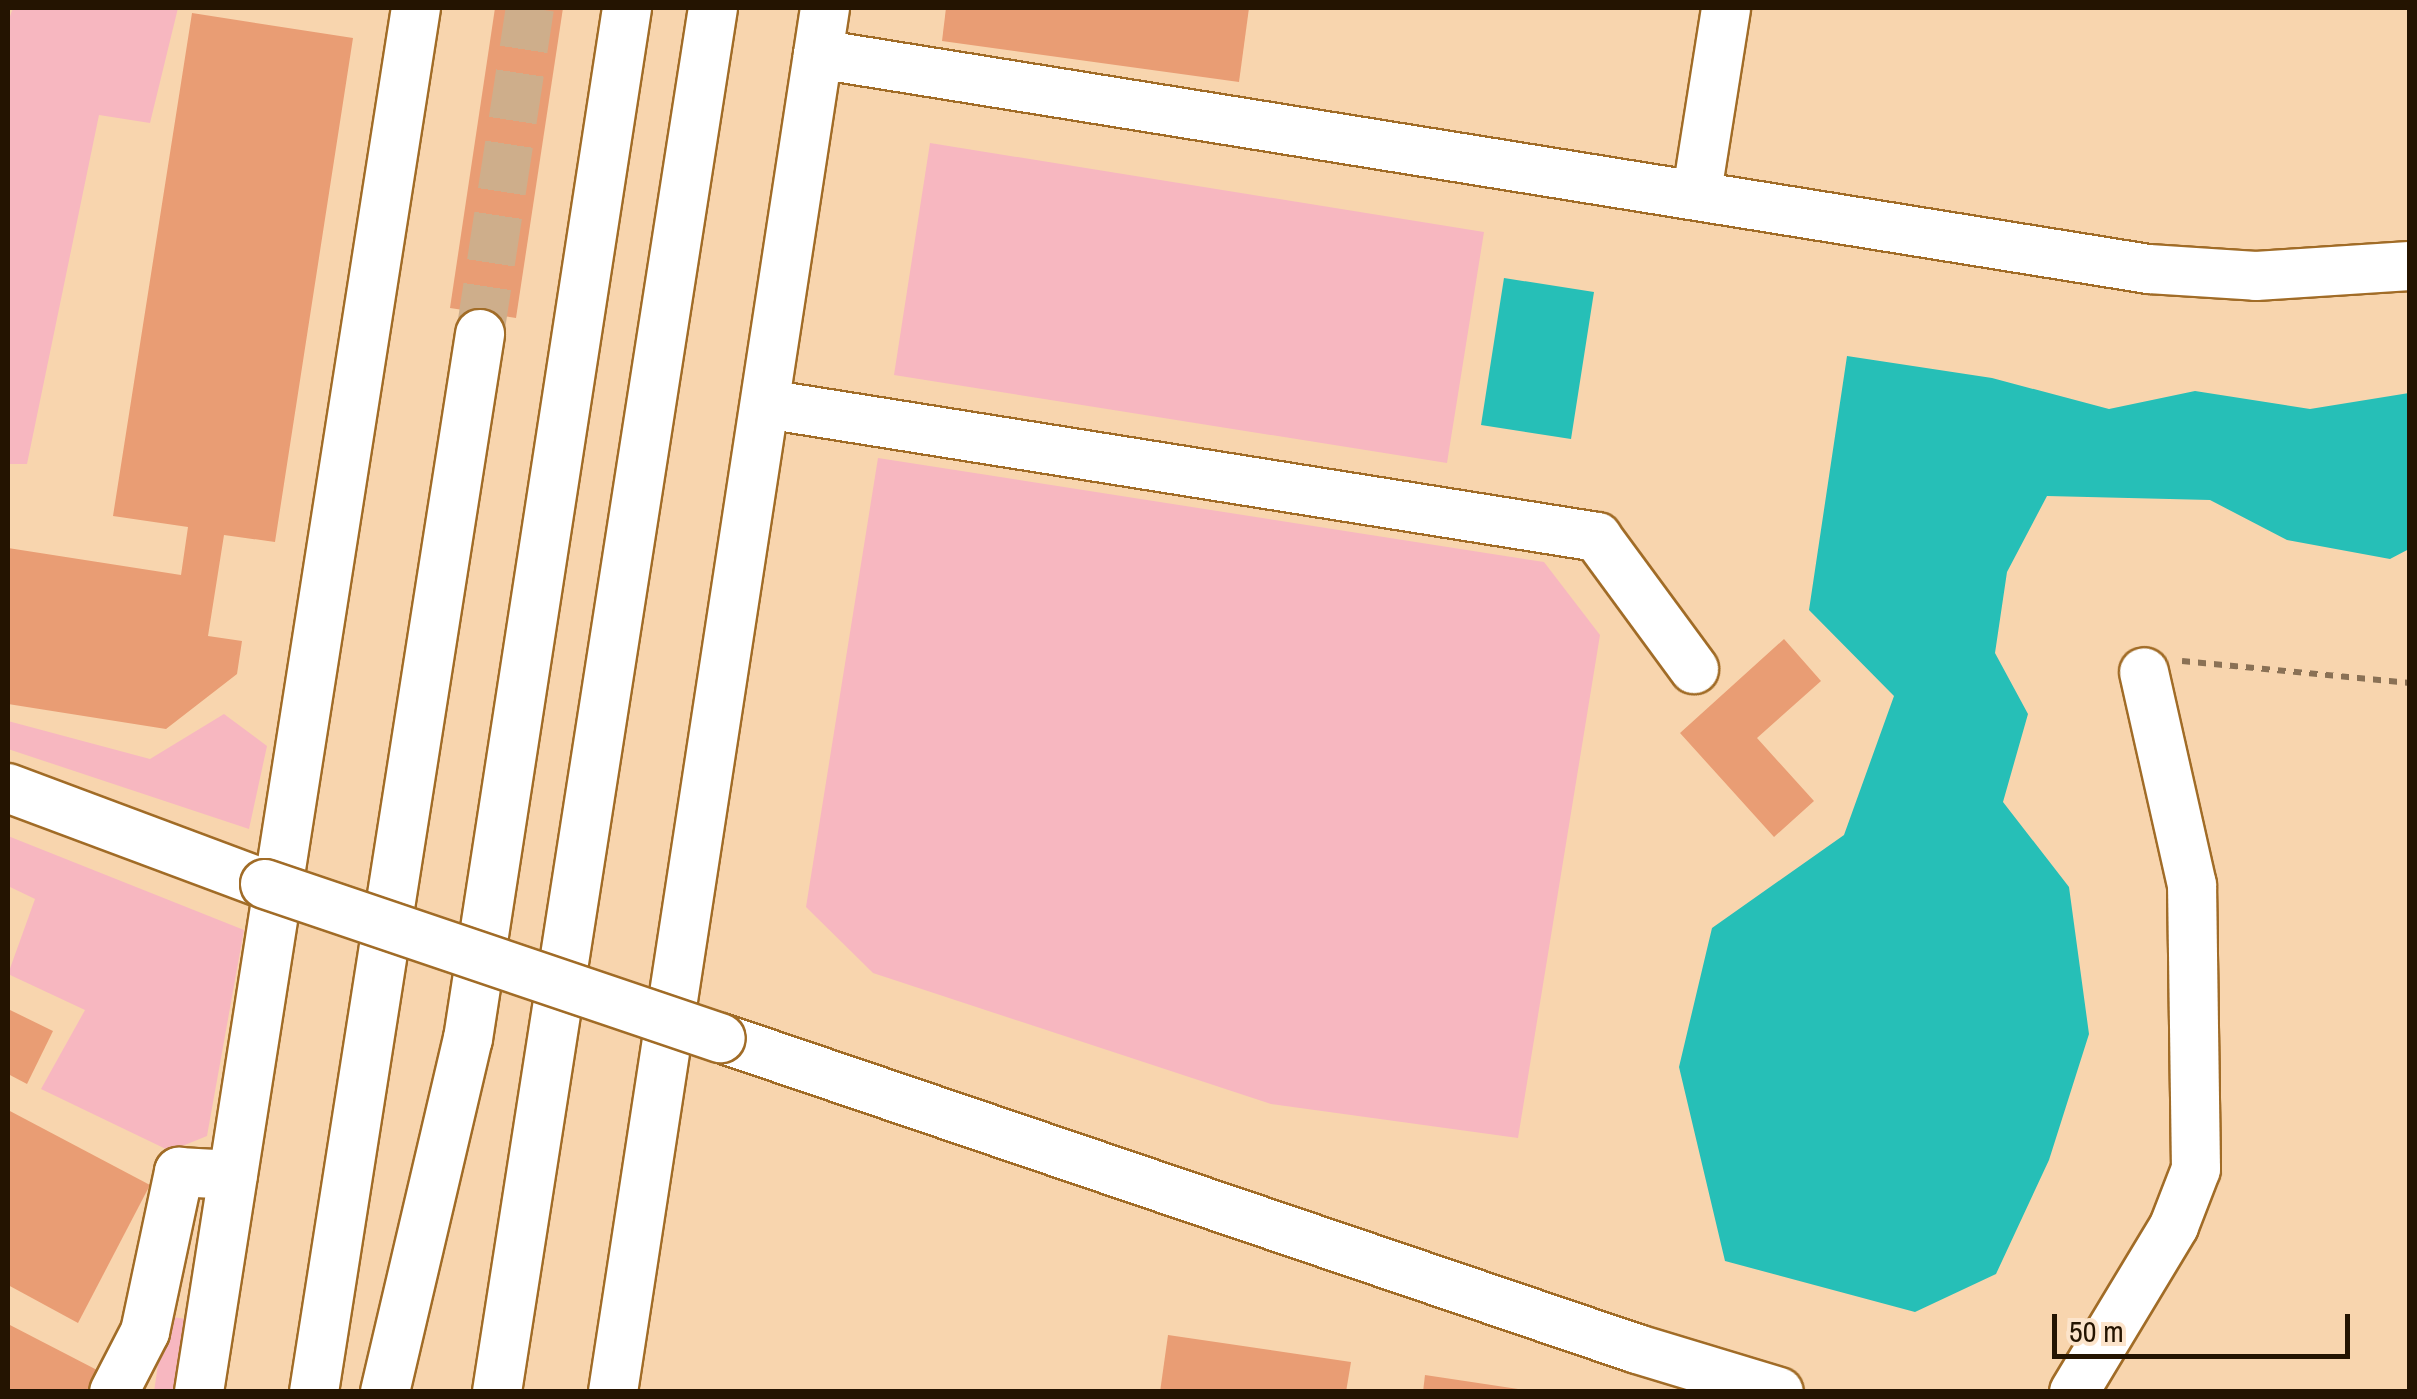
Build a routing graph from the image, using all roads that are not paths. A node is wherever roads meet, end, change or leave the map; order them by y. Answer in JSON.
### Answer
{"nodes":[{"id":1,"x":416,"y":8,"type":"edge"},
{"id":2,"x":627,"y":8,"type":"edge"},
{"id":3,"x":713,"y":8,"type":"edge"},
{"id":4,"x":825,"y":8,"type":"edge"},
{"id":5,"x":1726,"y":8,"type":"edge"},
{"id":6,"x":818,"y":54,"type":"junction"},
{"id":7,"x":1697,"y":192,"type":"junction"},
{"id":8,"x":2410,"y":266,"type":"edge"},
{"id":9,"x":480,"y":334,"type":"tunnel mouth"},
{"id":10,"x":766,"y":404,"type":"junction"},
{"id":11,"x":1694,"y":669,"type":"dead end"},
{"id":12,"x":2144,"y":672,"type":"road end"},
{"id":13,"x":8,"y":788,"type":"edge"},
{"id":14,"x":233,"y":1175,"type":"junction"},
{"id":15,"x":1720,"y":1384,"type":"edge"},
{"id":16,"x":114,"y":1392,"type":"edge"},
{"id":17,"x":199,"y":1392,"type":"edge"},
{"id":18,"x":314,"y":1392,"type":"edge"},
{"id":19,"x":386,"y":1392,"type":"edge"},
{"id":20,"x":498,"y":1392,"type":"edge"},
{"id":21,"x":613,"y":1392,"type":"edge"},
{"id":22,"x":1779,"y":1392,"type":"edge"},
{"id":23,"x":2074,"y":1392,"type":"edge"}],
"edges":[{"from":1,"to":14,"type":"street"},
{"from":2,"to":19,"type":"street"},
{"from":3,"to":20,"type":"street"},
{"from":4,"to":6,"type":"street"},
{"from":5,"to":7,"type":"street"},
{"from":6,"to":7,"type":"street"},
{"from":6,"to":10,"type":"street"},
{"from":7,"to":8,"type":"street"},
{"from":9,"to":18,"type":"street"},
{"from":10,"to":11,"type":"street"},
{"from":10,"to":21,"type":"street"},
{"from":12,"to":23,"type":"street"},
{"from":13,"to":15,"type":"street","bridge":true},
{"from":14,"to":16,"type":"street"},
{"from":14,"to":17,"type":"street"},
{"from":15,"to":22,"type":"street"}]}
